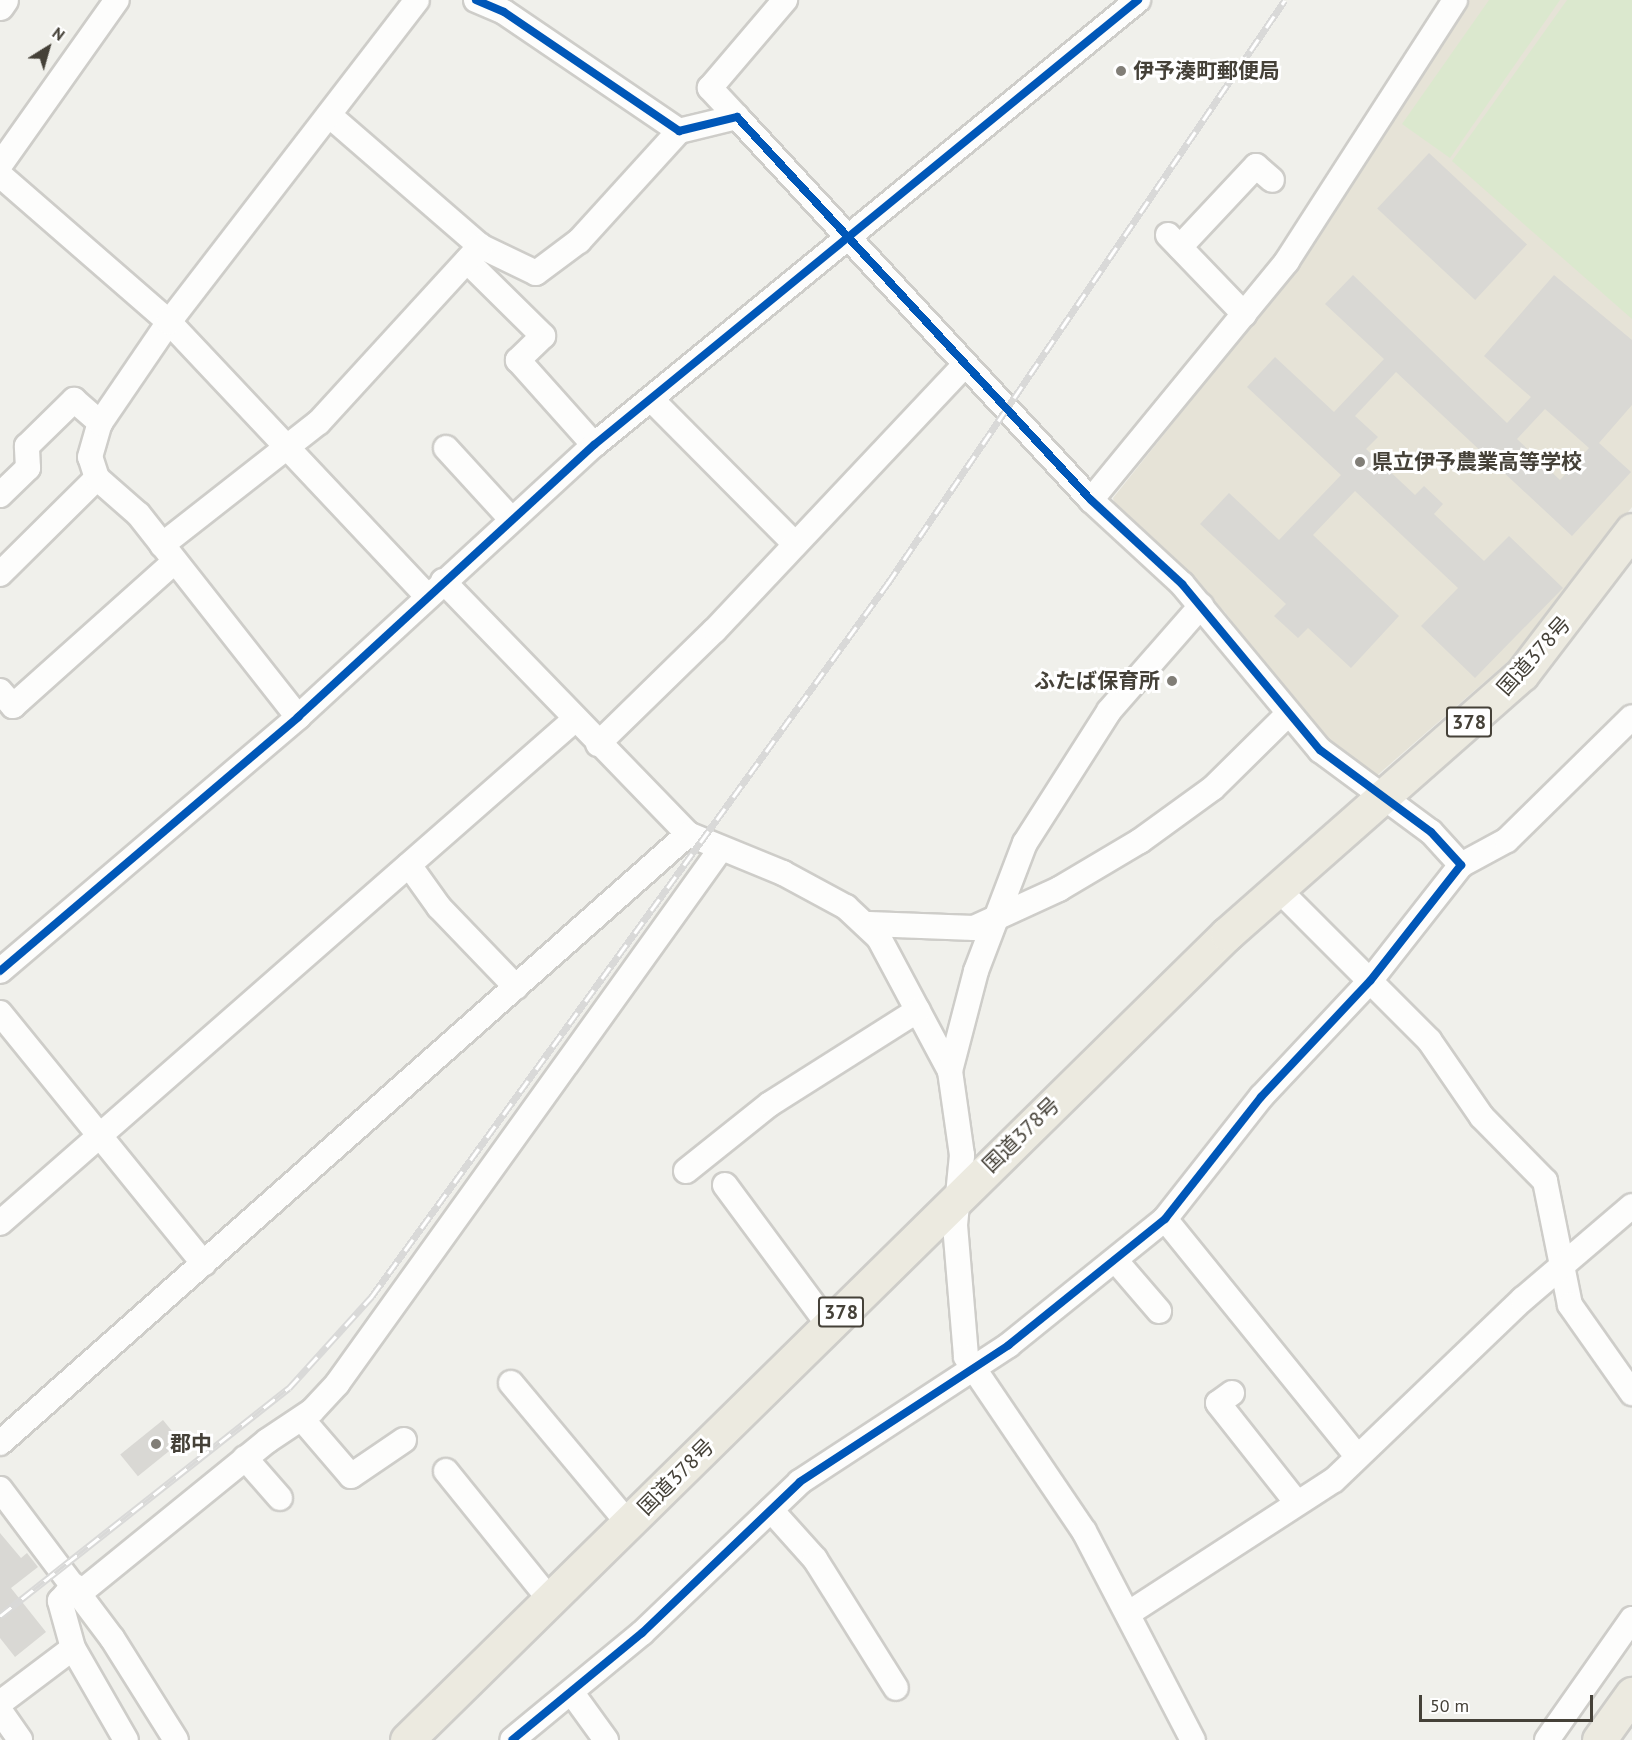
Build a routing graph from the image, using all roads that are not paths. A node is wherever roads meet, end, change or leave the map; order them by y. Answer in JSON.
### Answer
{"nodes":[{"id":1,"x":4,"y":0,"type":"edge"},
{"id":2,"x":117,"y":0,"type":"edge"},
{"id":3,"x":417,"y":0,"type":"edge"},
{"id":4,"x":476,"y":0,"type":"edge"},
{"id":5,"x":785,"y":0,"type":"edge"},
{"id":6,"x":1137,"y":0,"type":"edge"},
{"id":7,"x":1455,"y":0,"type":"edge"},
{"id":8,"x":0,"y":6,"type":"edge"},
{"id":9,"x":329,"y":115,"type":"junction"},
{"id":10,"x":737,"y":117,"type":"junction"},
{"id":11,"x":679,"y":131,"type":"junction"},
{"id":12,"x":0,"y":165,"type":"edge"},
{"id":13,"x":0,"y":175,"type":"edge"},
{"id":14,"x":1272,"y":180,"type":"dead end"},
{"id":15,"x":850,"y":238,"type":"junction"},
{"id":16,"x":474,"y":254,"type":"junction"},
{"id":17,"x":1244,"y":314,"type":"junction"},
{"id":18,"x":169,"y":322,"type":"junction"},
{"id":19,"x":964,"y":366,"type":"junction"},
{"id":20,"x":652,"y":400,"type":"junction"},
{"id":21,"x":100,"y":423,"type":"junction"},
{"id":22,"x":288,"y":445,"type":"junction"},
{"id":23,"x":594,"y":445,"type":"junction"},
{"id":24,"x":446,"y":448,"type":"dead end"},
{"id":25,"x":97,"y":478,"type":"junction"},
{"id":26,"x":0,"y":495,"type":"edge"},
{"id":27,"x":1091,"y":500,"type":"junction"},
{"id":28,"x":511,"y":519,"type":"junction"},
{"id":29,"x":1632,"y":530,"type":"edge"},
{"id":30,"x":795,"y":544,"type":"junction"},
{"id":31,"x":168,"y":553,"type":"junction"},
{"id":32,"x":0,"y":574,"type":"edge"},
{"id":33,"x":435,"y":588,"type":"junction"},
{"id":34,"x":1201,"y":606,"type":"junction"},
{"id":35,"x":0,"y":691,"type":"edge"},
{"id":36,"x":1288,"y":714,"type":"junction"},
{"id":37,"x":298,"y":717,"type":"junction"},
{"id":38,"x":1632,"y":717,"type":"edge"},
{"id":39,"x":573,"y":721,"type":"junction"},
{"id":40,"x":598,"y":744,"type":"junction"},
{"id":41,"x":1381,"y":798,"type":"junction"},
{"id":42,"x":688,"y":834,"type":"junction"},
{"id":43,"x":720,"y":850,"type":"junction"},
{"id":44,"x":410,"y":865,"type":"junction"},
{"id":45,"x":1461,"y":865,"type":"junction"},
{"id":46,"x":1280,"y":891,"type":"junction"},
{"id":47,"x":993,"y":921,"type":"junction"},
{"id":48,"x":869,"y":924,"type":"junction"},
{"id":49,"x":0,"y":971,"type":"edge"},
{"id":50,"x":1370,"y":981,"type":"junction"},
{"id":51,"x":516,"y":987,"type":"junction"},
{"id":52,"x":918,"y":1010,"type":"junction"},
{"id":53,"x":0,"y":1013,"type":"edge"},
{"id":54,"x":950,"y":1071,"type":"junction"},
{"id":55,"x":97,"y":1134,"type":"junction"},
{"id":56,"x":686,"y":1172,"type":"dead end"},
{"id":57,"x":725,"y":1185,"type":"dead end"},
{"id":58,"x":960,"y":1193,"type":"junction"},
{"id":59,"x":1632,"y":1206,"type":"edge"},
{"id":60,"x":1166,"y":1219,"type":"junction"},
{"id":61,"x":0,"y":1223,"type":"edge"},
{"id":62,"x":1116,"y":1261,"type":"junction"},
{"id":63,"x":204,"y":1264,"type":"junction"},
{"id":64,"x":1563,"y":1267,"type":"junction"},
{"id":65,"x":1160,"y":1311,"type":"dead end"},
{"id":66,"x":828,"y":1324,"type":"junction"},
{"id":67,"x":973,"y":1369,"type":"junction"},
{"id":68,"x":511,"y":1383,"type":"dead end"},
{"id":69,"x":1632,"y":1392,"type":"edge"},
{"id":70,"x":1232,"y":1393,"type":"dead end"},
{"id":71,"x":302,"y":1419,"type":"junction"},
{"id":72,"x":404,"y":1440,"type":"dead end"},
{"id":73,"x":0,"y":1443,"type":"edge"},
{"id":74,"x":1358,"y":1457,"type":"junction"},
{"id":75,"x":246,"y":1458,"type":"junction"},
{"id":76,"x":446,"y":1471,"type":"dead end"},
{"id":77,"x":0,"y":1489,"type":"edge"},
{"id":78,"x":280,"y":1497,"type":"dead end"},
{"id":79,"x":1297,"y":1503,"type":"junction"},
{"id":80,"x":771,"y":1510,"type":"junction"},
{"id":81,"x":628,"y":1524,"type":"junction"},
{"id":82,"x":77,"y":1589,"type":"junction"},
{"id":83,"x":550,"y":1600,"type":"junction"},
{"id":84,"x":1129,"y":1613,"type":"junction"},
{"id":85,"x":1632,"y":1619,"type":"edge"},
{"id":86,"x":73,"y":1648,"type":"junction"},
{"id":87,"x":896,"y":1688,"type":"dead end"},
{"id":88,"x":572,"y":1693,"type":"junction"},
{"id":89,"x":1632,"y":1694,"type":"edge"},
{"id":90,"x":0,"y":1702,"type":"edge"},
{"id":91,"x":0,"y":1711,"type":"edge"},
{"id":92,"x":20,"y":1740,"type":"edge"},
{"id":93,"x":126,"y":1740,"type":"edge"},
{"id":94,"x":176,"y":1740,"type":"edge"},
{"id":95,"x":407,"y":1740,"type":"edge"},
{"id":96,"x":512,"y":1740,"type":"edge"},
{"id":97,"x":606,"y":1740,"type":"edge"},
{"id":98,"x":1193,"y":1740,"type":"edge"},
{"id":99,"x":1546,"y":1740,"type":"edge"},
{"id":100,"x":1599,"y":1740,"type":"edge"}],
"edges":[{"from":1,"to":8,"type":"street"},
{"from":2,"to":12,"type":"street"},
{"from":3,"to":9,"type":"street"},
{"from":4,"to":11,"type":"street"},
{"from":5,"to":10,"type":"street"},
{"from":6,"to":15,"type":"street"},
{"from":7,"to":17,"type":"street"},
{"from":9,"to":16,"type":"street"},
{"from":9,"to":18,"type":"street"},
{"from":10,"to":11,"type":"street"},
{"from":10,"to":15,"type":"street"},
{"from":11,"to":16,"type":"street"},
{"from":13,"to":18,"type":"street"},
{"from":14,"to":17,"type":"street"},
{"from":15,"to":19,"type":"street"},
{"from":15,"to":20,"type":"street"},
{"from":16,"to":22,"type":"street"},
{"from":16,"to":23,"type":"street"},
{"from":17,"to":27,"type":"street"},
{"from":18,"to":21,"type":"street"},
{"from":18,"to":22,"type":"street"},
{"from":19,"to":27,"type":"street"},
{"from":19,"to":30,"type":"street"},
{"from":20,"to":23,"type":"street"},
{"from":20,"to":30,"type":"street"},
{"from":21,"to":25,"type":"street"},
{"from":21,"to":26,"type":"street"},
{"from":22,"to":31,"type":"street"},
{"from":22,"to":33,"type":"street"},
{"from":23,"to":28,"type":"street"},
{"from":24,"to":28,"type":"street"},
{"from":25,"to":31,"type":"street"},
{"from":25,"to":32,"type":"street"},
{"from":27,"to":34,"type":"street"},
{"from":28,"to":33,"type":"street"},
{"from":29,"to":41,"type":"highway","name":"国道378号","number":"378"},
{"from":30,"to":40,"type":"street"},
{"from":31,"to":35,"type":"street"},
{"from":31,"to":37,"type":"street"},
{"from":33,"to":37,"type":"street"},
{"from":33,"to":39,"type":"street"},
{"from":34,"to":36,"type":"street"},
{"from":34,"to":47,"type":"street"},
{"from":36,"to":41,"type":"street"},
{"from":36,"to":47,"type":"street"},
{"from":37,"to":49,"type":"street"},
{"from":38,"to":45,"type":"street"},
{"from":39,"to":40,"type":"street"},
{"from":39,"to":44,"type":"street"},
{"from":40,"to":42,"type":"street"},
{"from":41,"to":45,"type":"street"},
{"from":41,"to":46,"type":"highway","name":"国道378号","number":"378"},
{"from":42,"to":43,"type":"street"},
{"from":42,"to":51,"type":"street"},
{"from":43,"to":48,"type":"street"},
{"from":43,"to":71,"type":"street"},
{"from":44,"to":51,"type":"street"},
{"from":44,"to":55,"type":"street"},
{"from":45,"to":50,"type":"street"},
{"from":46,"to":50,"type":"street"},
{"from":46,"to":58,"type":"highway","name":"国道378号","number":"378"},
{"from":47,"to":48,"type":"street"},
{"from":47,"to":54,"type":"street"},
{"from":48,"to":52,"type":"street"},
{"from":50,"to":60,"type":"street"},
{"from":50,"to":64,"type":"street"},
{"from":51,"to":63,"type":"street"},
{"from":52,"to":54,"type":"street"},
{"from":52,"to":56,"type":"street"},
{"from":53,"to":55,"type":"street"},
{"from":54,"to":58,"type":"street"},
{"from":55,"to":61,"type":"street"},
{"from":55,"to":63,"type":"street"},
{"from":57,"to":66,"type":"street"},
{"from":58,"to":66,"type":"highway","name":"国道378号","number":"378"},
{"from":58,"to":67,"type":"street"},
{"from":59,"to":64,"type":"street"},
{"from":60,"to":62,"type":"street"},
{"from":60,"to":74,"type":"street"},
{"from":62,"to":65,"type":"street"},
{"from":62,"to":67,"type":"street"},
{"from":63,"to":73,"type":"street"},
{"from":64,"to":69,"type":"street"},
{"from":64,"to":74,"type":"street"},
{"from":66,"to":81,"type":"highway","name":"国道378号","number":"378"},
{"from":67,"to":80,"type":"street"},
{"from":67,"to":84,"type":"street"},
{"from":68,"to":81,"type":"street"},
{"from":70,"to":79,"type":"street"},
{"from":71,"to":72,"type":"street"},
{"from":71,"to":75,"type":"street"},
{"from":74,"to":79,"type":"street"},
{"from":75,"to":78,"type":"street"},
{"from":75,"to":82,"type":"street"},
{"from":76,"to":83,"type":"street"},
{"from":77,"to":82,"type":"street"},
{"from":79,"to":84,"type":"street"},
{"from":80,"to":87,"type":"street"},
{"from":80,"to":88,"type":"street"},
{"from":81,"to":83,"type":"highway","name":"国道378号","number":"378"},
{"from":82,"to":86,"type":"street"},
{"from":82,"to":94,"type":"street"},
{"from":83,"to":95,"type":"highway","name":"国道378号","number":"378"},
{"from":84,"to":98,"type":"street"},
{"from":85,"to":99,"type":"street"},
{"from":86,"to":90,"type":"street"},
{"from":86,"to":93,"type":"street"},
{"from":88,"to":96,"type":"street"},
{"from":88,"to":97,"type":"street"},
{"from":89,"to":100,"type":"highway"},
{"from":91,"to":92,"type":"street"}]}
